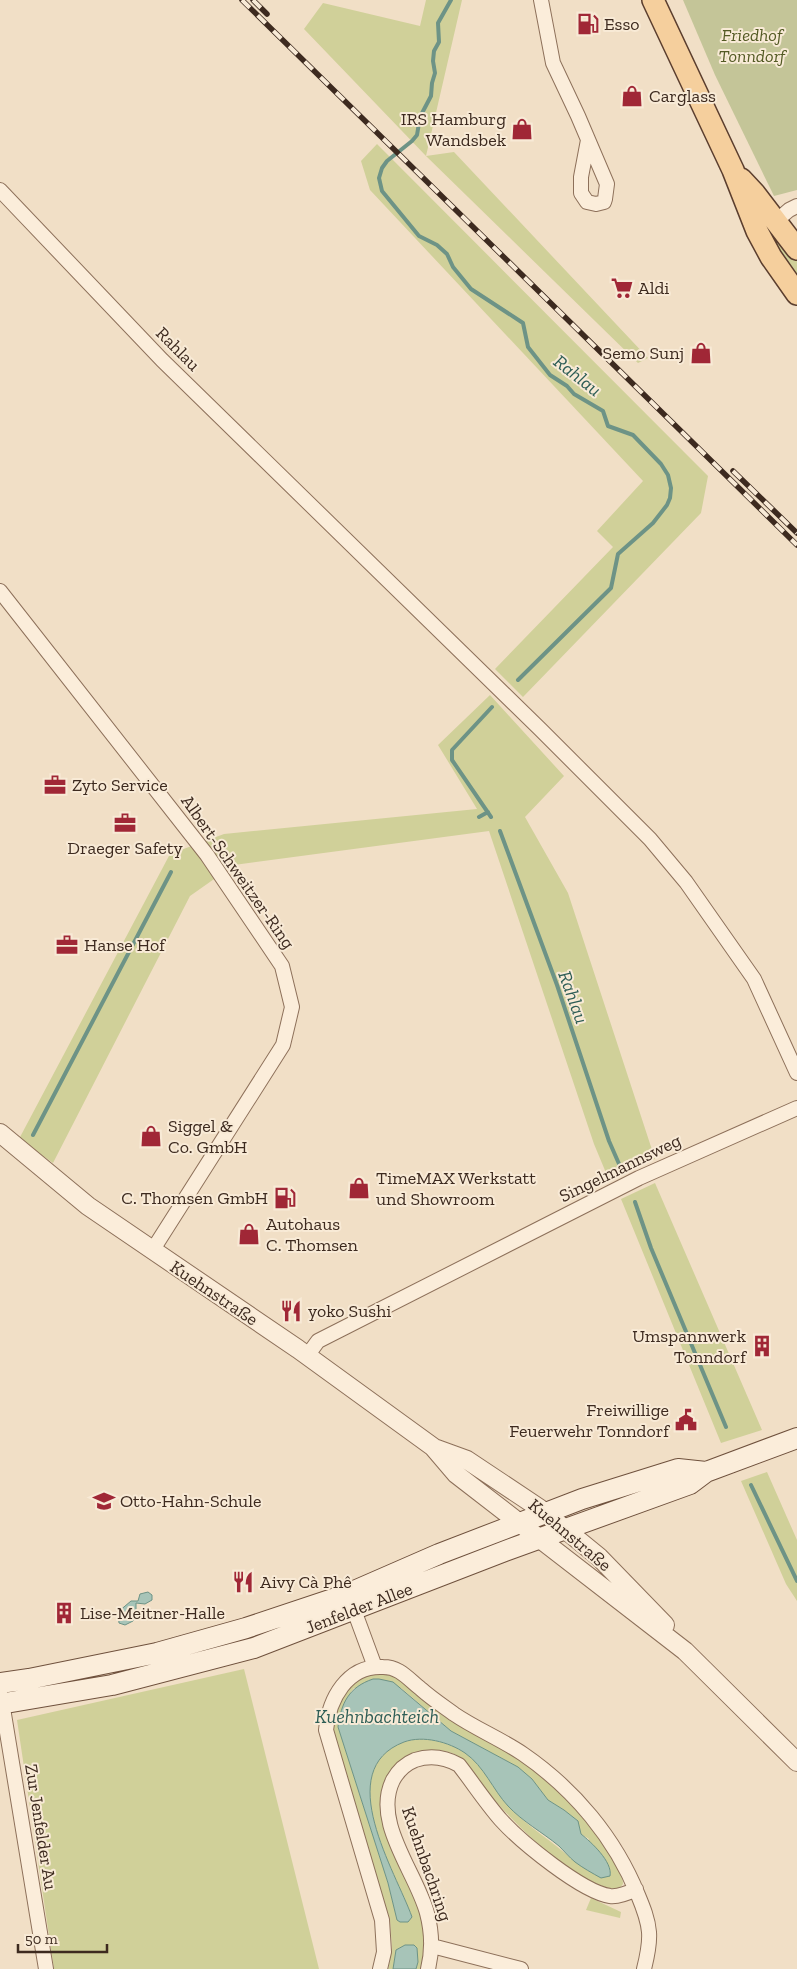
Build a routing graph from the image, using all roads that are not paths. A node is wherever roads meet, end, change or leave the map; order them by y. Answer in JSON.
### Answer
{"nodes":[{"id":1,"x":540,"y":0,"type":"edge"},
{"id":2,"x":653,"y":0,"type":"edge"},
{"id":3,"x":588,"y":140,"type":"dead end"},
{"id":4,"x":733,"y":170,"type":"junction"},
{"id":5,"x":0,"y":190,"type":"edge"},
{"id":6,"x":797,"y":206,"type":"edge"},
{"id":7,"x":775,"y":222,"type":"junction"},
{"id":8,"x":797,"y":249,"type":"edge"},
{"id":9,"x":797,"y":294,"type":"edge"},
{"id":10,"x":0,"y":591,"type":"edge"},
{"id":11,"x":797,"y":1073,"type":"edge"},
{"id":12,"x":797,"y":1108,"type":"edge"},
{"id":13,"x":0,"y":1133,"type":"edge"},
{"id":14,"x":152,"y":1251,"type":"junction"},
{"id":15,"x":307,"y":1356,"type":"junction"},
{"id":16,"x":797,"y":1438,"type":"edge"},
{"id":17,"x":433,"y":1447,"type":"junction"},
{"id":18,"x":706,"y":1472,"type":"junction"},
{"id":19,"x":545,"y":1513,"type":"junction"},
{"id":20,"x":519,"y":1522,"type":"junction"},
{"id":21,"x":566,"y":1530,"type":"junction"},
{"id":22,"x":540,"y":1539,"type":"junction"},
{"id":23,"x":355,"y":1601,"type":"junction"},
{"id":24,"x":685,"y":1651,"type":"junction"},
{"id":25,"x":375,"y":1667,"type":"junction"},
{"id":26,"x":0,"y":1683,"type":"edge"},
{"id":27,"x":1,"y":1700,"type":"edge"},
{"id":28,"x":797,"y":1762,"type":"edge"},
{"id":29,"x":636,"y":1890,"type":"junction"},
{"id":30,"x":432,"y":1946,"type":"junction"},
{"id":31,"x":46,"y":1969,"type":"edge"},
{"id":32,"x":380,"y":1969,"type":"edge"},
{"id":33,"x":428,"y":1969,"type":"edge"},
{"id":34,"x":521,"y":1969,"type":"edge"},
{"id":35,"x":644,"y":1969,"type":"edge"}],
"edges":[{"from":1,"to":3,"type":"street"},
{"from":2,"to":4,"type":"main road"},
{"from":4,"to":7,"type":"main road"},
{"from":4,"to":9,"type":"main road"},
{"from":5,"to":11,"type":"street","name":"Rahlau"},
{"from":6,"to":7,"type":"street"},
{"from":7,"to":8,"type":"main road"},
{"from":10,"to":14,"type":"street","name":"Albert-Schweitzer-Ring"},
{"from":12,"to":15,"type":"street","name":"Singelmannsweg"},
{"from":13,"to":14,"type":"street","name":"Kuehnstraße"},
{"from":14,"to":15,"type":"street","name":"Kuehnstraße"},
{"from":15,"to":17,"type":"street","name":"Kuehnstraße"},
{"from":16,"to":18,"type":"main road","name":"Jenfelder Allee"},
{"from":17,"to":19,"type":"street","name":"Kuehnstraße"},
{"from":17,"to":20,"type":"street","name":"Kuehnstraße"},
{"from":18,"to":19,"type":"main road","name":"Jenfelder Allee"},
{"from":18,"to":21,"type":"main road","name":"Jenfelder Allee"},
{"from":19,"to":20,"type":"main road","name":"Jenfelder Allee"},
{"from":19,"to":21,"type":"street","name":"Kuehnstraße"},
{"from":20,"to":22,"type":"street","name":"Kuehnstraße"},
{"from":20,"to":23,"type":"main road","name":"Jenfelder Allee"},
{"from":21,"to":22,"type":"main road","name":"Jenfelder Allee"},
{"from":21,"to":24,"type":"street","name":"Kuehnstraße"},
{"from":22,"to":23,"type":"main road","name":"Jenfelder Allee"},
{"from":22,"to":24,"type":"street","name":"Kuehnstraße"},
{"from":23,"to":25,"type":"street"},
{"from":23,"to":26,"type":"main road","name":"Jenfelder Allee"},
{"from":23,"to":27,"type":"main road","name":"Jenfelder Allee"},
{"from":24,"to":28,"type":"street","name":"Kuehnstraße"},
{"from":25,"to":29,"type":"street"},
{"from":25,"to":32,"type":"street"},
{"from":27,"to":31,"type":"street","name":"Zur Jenfelder Au"},
{"from":29,"to":30,"type":"street","name":"Kuehnbachring"},
{"from":29,"to":35,"type":"street"},
{"from":30,"to":33,"type":"street","name":"Kuehnbachring"},
{"from":30,"to":34,"type":"street"}]}
